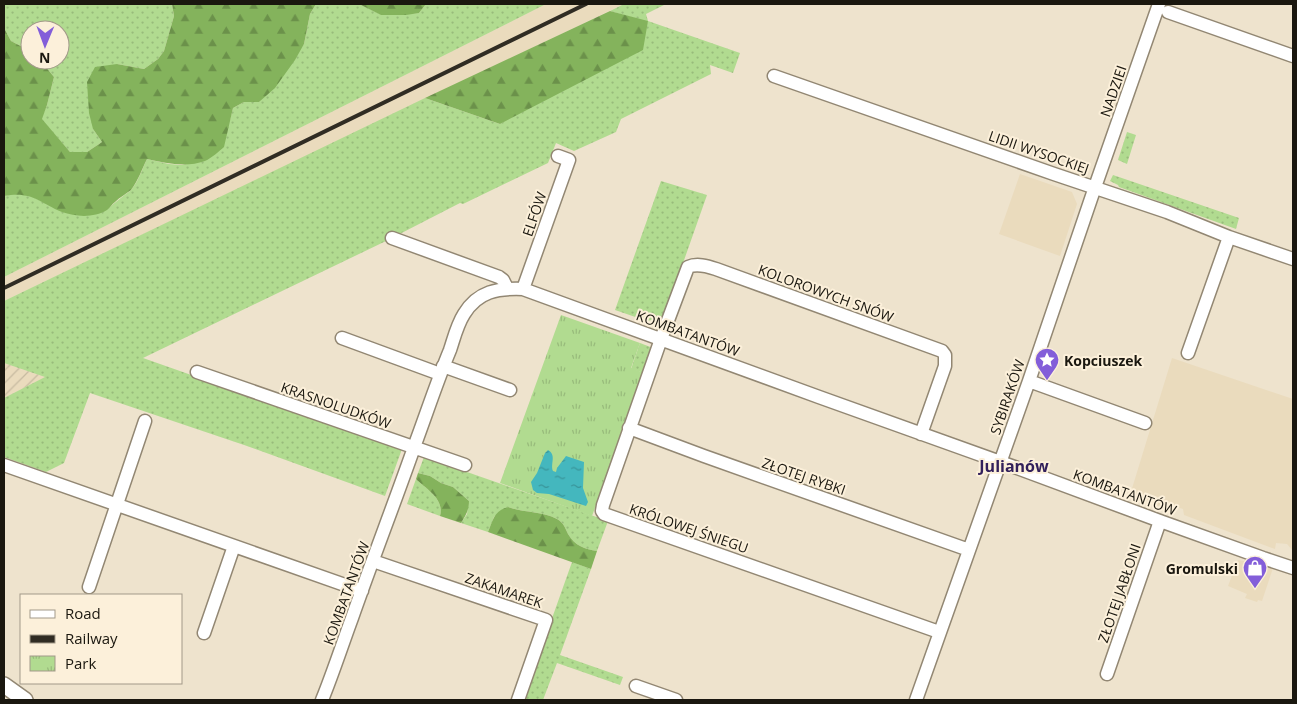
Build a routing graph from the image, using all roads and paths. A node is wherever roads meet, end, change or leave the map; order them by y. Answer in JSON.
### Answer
{"nodes":[{"id":1,"x":1163,"y":8,"type":"edge"},
{"id":2,"x":1293,"y":56,"type":"edge"},
{"id":3,"x":774,"y":76,"type":"dead end"},
{"id":4,"x":558,"y":156,"type":"dead end"},
{"id":5,"x":1095,"y":187,"type":"junction"},
{"id":6,"x":1229,"y":237,"type":"junction"},
{"id":7,"x":392,"y":238,"type":"dead end"},
{"id":8,"x":1293,"y":259,"type":"edge"},
{"id":9,"x":507,"y":288,"type":"junction"},
{"id":10,"x":523,"y":289,"type":"junction"},
{"id":11,"x":342,"y":338,"type":"dead end"},
{"id":12,"x":660,"y":340,"type":"junction"},
{"id":13,"x":1188,"y":354,"type":"dead end"},
{"id":14,"x":442,"y":370,"type":"junction"},
{"id":15,"x":197,"y":372,"type":"dead end"},
{"id":16,"x":1028,"y":381,"type":"junction"},
{"id":17,"x":510,"y":390,"type":"dead end"},
{"id":18,"x":146,"y":421,"type":"dead end"},
{"id":19,"x":1145,"y":423,"type":"dead end"},
{"id":20,"x":629,"y":428,"type":"junction"},
{"id":21,"x":921,"y":434,"type":"junction"},
{"id":22,"x":414,"y":448,"type":"junction"},
{"id":23,"x":1000,"y":462,"type":"junction"},
{"id":24,"x":4,"y":465,"type":"edge"},
{"id":25,"x":465,"y":466,"type":"dead end"},
{"id":26,"x":117,"y":504,"type":"junction"},
{"id":27,"x":1160,"y":521,"type":"junction"},
{"id":28,"x":234,"y":546,"type":"junction"},
{"id":29,"x":969,"y":550,"type":"junction"},
{"id":30,"x":373,"y":561,"type":"junction"},
{"id":31,"x":1293,"y":568,"type":"edge"},
{"id":32,"x":89,"y":586,"type":"dead end"},
{"id":33,"x":362,"y":591,"type":"junction"},
{"id":34,"x":939,"y":632,"type":"junction"},
{"id":35,"x":204,"y":633,"type":"dead end"},
{"id":36,"x":1107,"y":674,"type":"dead end"},
{"id":37,"x":4,"y":685,"type":"edge"},
{"id":38,"x":636,"y":686,"type":"dead end"},
{"id":39,"x":25,"y":700,"type":"edge"},
{"id":40,"x":322,"y":700,"type":"edge"},
{"id":41,"x":518,"y":700,"type":"edge"},
{"id":42,"x":676,"y":700,"type":"edge"},
{"id":43,"x":916,"y":700,"type":"edge"}],
"edges":[{"from":1,"to":2,"type":"street"},
{"from":1,"to":5,"type":"street","name":"NADZIEI"},
{"from":3,"to":5,"type":"street","name":"LIDII WYSOCKIEJ"},
{"from":4,"to":10,"type":"street","name":"ELFÓW"},
{"from":5,"to":6,"type":"street","name":"LIDII WYSOCKIEJ"},
{"from":5,"to":16,"type":"street","name":"SYBIRAKÓW"},
{"from":6,"to":8,"type":"street","name":"LIDII WYSOCKIEJ"},
{"from":6,"to":13,"type":"street"},
{"from":7,"to":9,"type":"street"},
{"from":9,"to":10,"type":"street","name":"KOMBATANTÓW"},
{"from":9,"to":14,"type":"street","name":"KOMBATANTÓW"},
{"from":10,"to":12,"type":"street","name":"KOMBATANTÓW"},
{"from":11,"to":14,"type":"street"},
{"from":12,"to":20,"type":"street","name":"KRÓLOWEJ ŚNIEGU"},
{"from":12,"to":21,"type":"street","name":"KOMBATANTÓW"},
{"from":12,"to":21,"type":"street","name":"KOLOROWYCH SNÓW"},
{"from":14,"to":17,"type":"street"},
{"from":14,"to":22,"type":"street","name":"KOMBATANTÓW"},
{"from":15,"to":22,"type":"street","name":"KRASNOLUDKÓW"},
{"from":16,"to":19,"type":"street"},
{"from":16,"to":23,"type":"street","name":"SYBIRAKÓW"},
{"from":18,"to":26,"type":"street"},
{"from":20,"to":29,"type":"street","name":"ZŁOTEJ RYBKI"},
{"from":20,"to":34,"type":"street","name":"KRÓLOWEJ ŚNIEGU"},
{"from":21,"to":23,"type":"street","name":"KOMBATANTÓW"},
{"from":22,"to":25,"type":"street","name":"KRASNOLUDKÓW"},
{"from":22,"to":30,"type":"street","name":"KOMBATANTÓW"},
{"from":23,"to":27,"type":"street","name":"KOMBATANTÓW"},
{"from":23,"to":29,"type":"street","name":"SYBIRAKÓW"},
{"from":24,"to":26,"type":"street"},
{"from":26,"to":28,"type":"street"},
{"from":26,"to":32,"type":"street"},
{"from":27,"to":31,"type":"street","name":"KOMBATANTÓW"},
{"from":27,"to":36,"type":"street","name":"ZŁOTEJ JABŁONI"},
{"from":28,"to":33,"type":"street"},
{"from":28,"to":35,"type":"street"},
{"from":29,"to":34,"type":"street","name":"SYBIRAKÓW"},
{"from":30,"to":33,"type":"street","name":"KOMBATANTÓW"},
{"from":30,"to":41,"type":"street","name":"ZAKAMAREK"},
{"from":33,"to":40,"type":"street","name":"KOMBATANTÓW"},
{"from":34,"to":43,"type":"street","name":"SYBIRAKÓW"},
{"from":37,"to":39,"type":"street"},
{"from":38,"to":42,"type":"street"}]}
